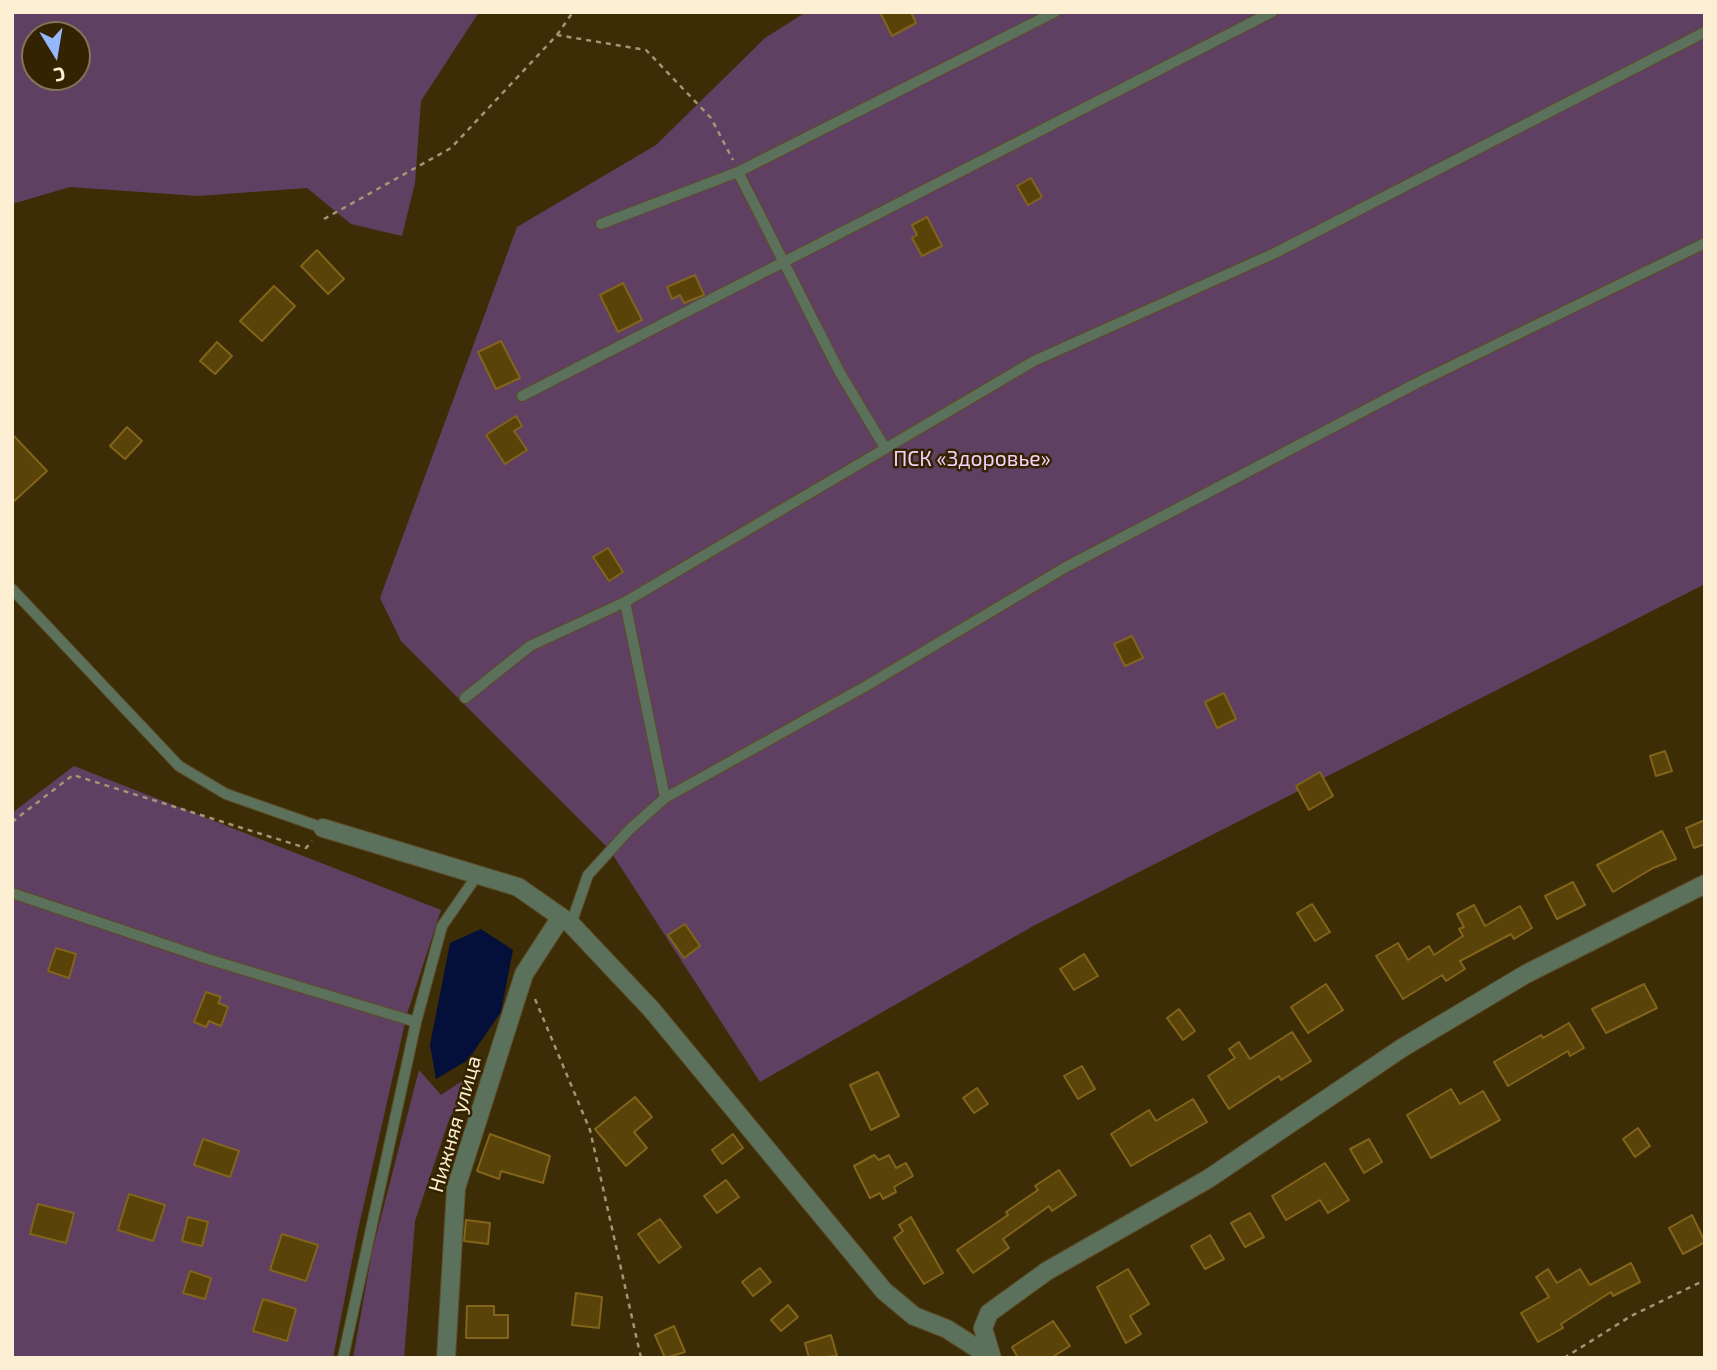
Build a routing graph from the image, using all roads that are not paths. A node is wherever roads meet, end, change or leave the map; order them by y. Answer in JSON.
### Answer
{"nodes":[{"id":1,"x":1055,"y":12,"type":"edge"},
{"id":2,"x":1272,"y":12,"type":"edge"},
{"id":3,"x":1705,"y":32,"type":"edge"},
{"id":4,"x":738,"y":172,"type":"junction"},
{"id":5,"x":601,"y":225,"type":"dead end"},
{"id":6,"x":1705,"y":243,"type":"edge"},
{"id":7,"x":783,"y":265,"type":"junction"},
{"id":8,"x":522,"y":396,"type":"dead end"},
{"id":9,"x":885,"y":448,"type":"junction"},
{"id":10,"x":12,"y":589,"type":"edge"},
{"id":11,"x":625,"y":601,"type":"junction"},
{"id":12,"x":465,"y":698,"type":"dead end"},
{"id":13,"x":664,"y":798,"type":"junction"},
{"id":14,"x":323,"y":828,"type":"joint"},
{"id":15,"x":476,"y":877,"type":"junction"},
{"id":16,"x":1705,"y":884,"type":"edge"},
{"id":17,"x":12,"y":893,"type":"edge"},
{"id":18,"x":566,"y":920,"type":"junction"},
{"id":19,"x":416,"y":1022,"type":"junction"},
{"id":20,"x":991,"y":1356,"type":"edge"},
{"id":21,"x":343,"y":1358,"type":"edge"},
{"id":22,"x":446,"y":1358,"type":"edge"}],
"edges":[{"from":1,"to":4,"type":"lane"},
{"from":2,"to":7,"type":"lane"},
{"from":3,"to":9,"type":"lane"},
{"from":4,"to":5,"type":"lane"},
{"from":4,"to":7,"type":"lane"},
{"from":6,"to":13,"type":"lane"},
{"from":7,"to":8,"type":"lane"},
{"from":7,"to":9,"type":"lane"},
{"from":9,"to":11,"type":"lane"},
{"from":10,"to":14,"type":"lane"},
{"from":11,"to":12,"type":"lane"},
{"from":11,"to":13,"type":"lane"},
{"from":13,"to":18,"type":"lane"},
{"from":14,"to":15,"type":"street"},
{"from":15,"to":18,"type":"street"},
{"from":15,"to":19,"type":"lane"},
{"from":16,"to":20,"type":"street"},
{"from":17,"to":19,"type":"lane"},
{"from":18,"to":20,"type":"street"},
{"from":18,"to":22,"type":"street","name":"Нижняя улица"},
{"from":19,"to":21,"type":"lane"}]}
